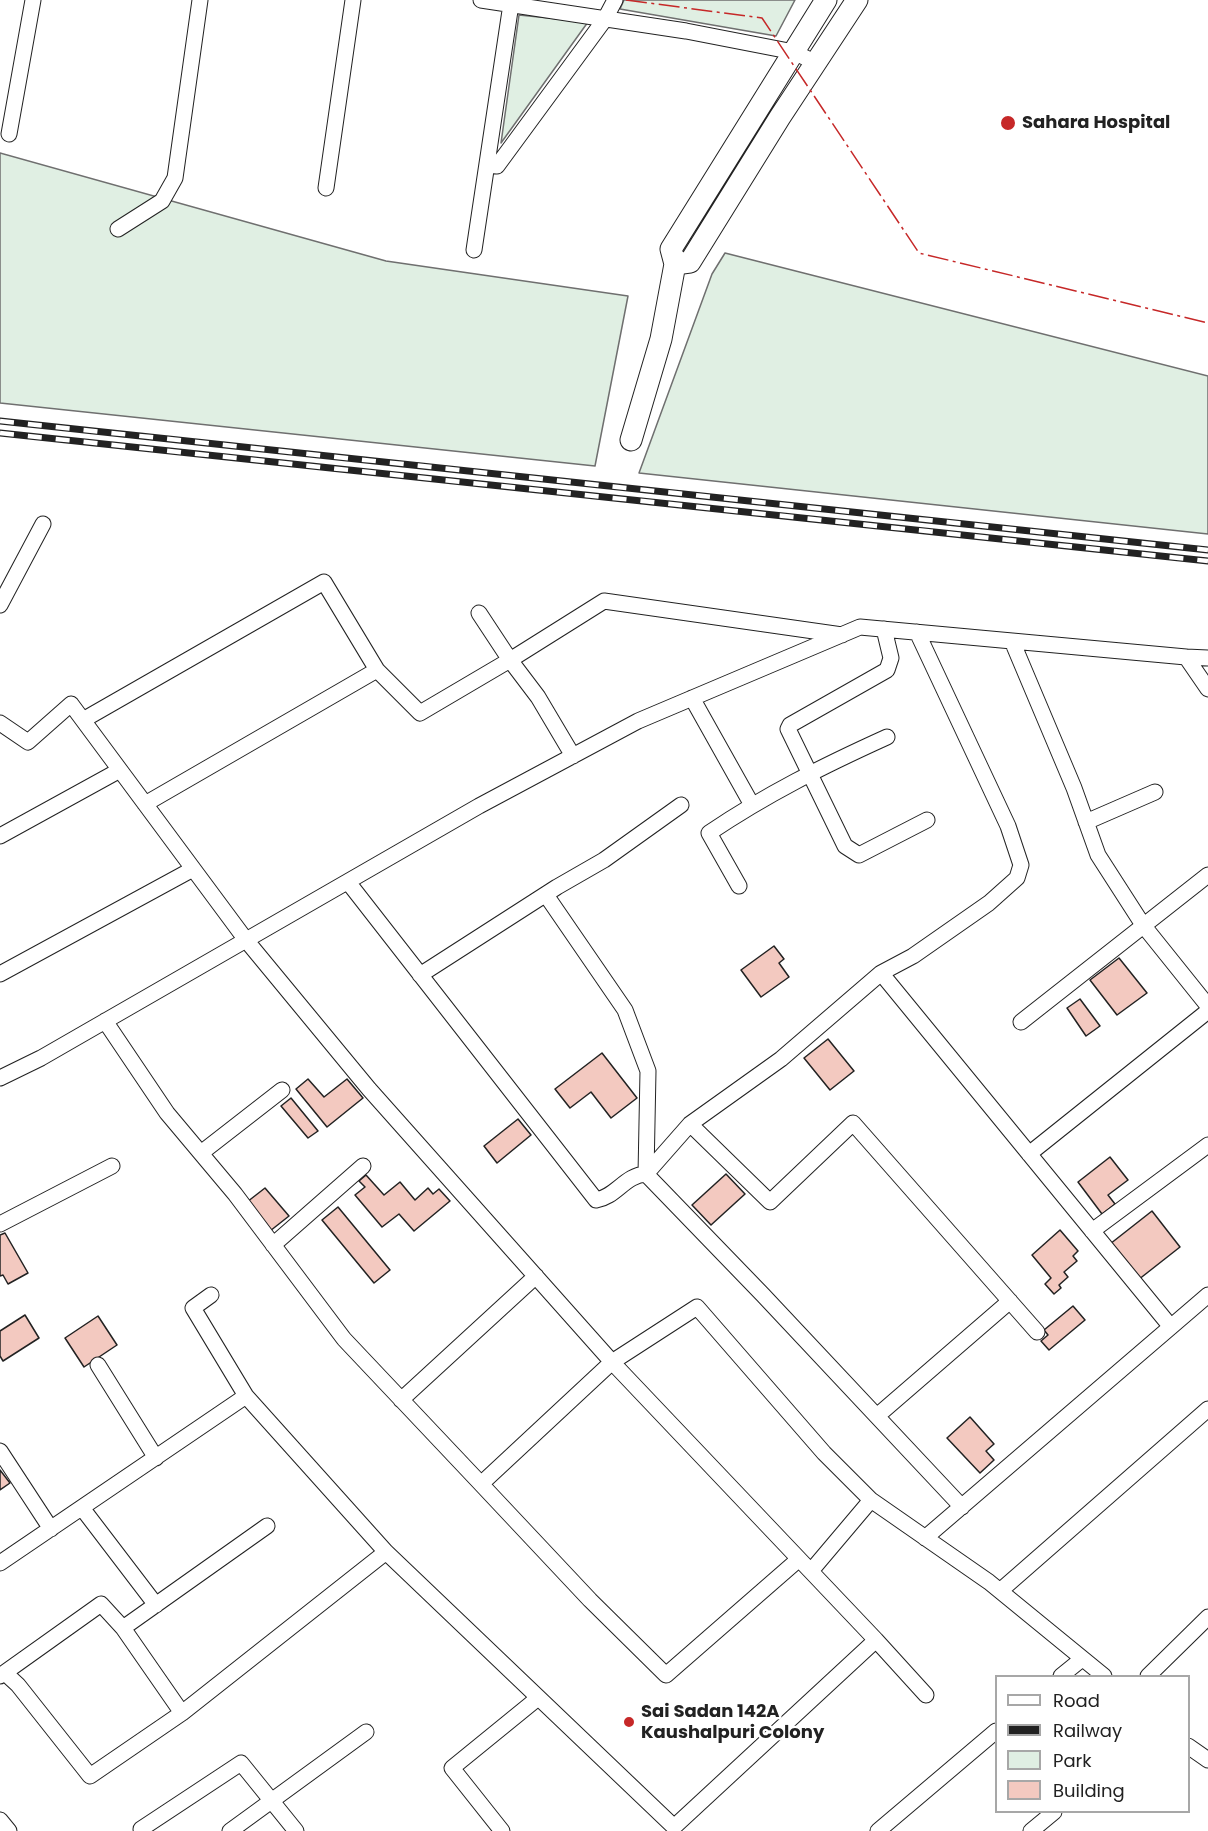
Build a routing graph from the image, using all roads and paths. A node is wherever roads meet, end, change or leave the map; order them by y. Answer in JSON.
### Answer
{"nodes":[{"id":1,"x":33,"y":0,"type":"edge"},
{"id":2,"x":200,"y":0,"type":"edge"},
{"id":3,"x":353,"y":0,"type":"edge"},
{"id":4,"x":481,"y":0,"type":"edge"},
{"id":5,"x":615,"y":0,"type":"edge"},
{"id":6,"x":826,"y":0,"type":"edge"},
{"id":7,"x":857,"y":0,"type":"edge"},
{"id":8,"x":511,"y":4,"type":"junction"},
{"id":9,"x":606,"y":19,"type":"junction"},
{"id":10,"x":794,"y":52,"type":"junction"},
{"id":11,"x":816,"y":63,"type":"junction"},
{"id":12,"x":9,"y":134,"type":"dead end"},
{"id":13,"x":487,"y":165,"type":"junction"},
{"id":14,"x":326,"y":188,"type":"dead end"},
{"id":15,"x":118,"y":229,"type":"dead end"},
{"id":16,"x":474,"y":250,"type":"dead end"},
{"id":17,"x":675,"y":264,"type":"junction"},
{"id":18,"x":631,"y":440,"type":"dead end"},
{"id":19,"x":43,"y":524,"type":"dead end"},
{"id":20,"x":0,"y":605,"type":"edge"},
{"id":21,"x":479,"y":613,"type":"dead end"},
{"id":22,"x":884,"y":629,"type":"junction"},
{"id":23,"x":917,"y":632,"type":"junction"},
{"id":24,"x":842,"y":635,"type":"junction"},
{"id":25,"x":1012,"y":641,"type":"junction"},
{"id":26,"x":1186,"y":657,"type":"junction"},
{"id":27,"x":1208,"y":658,"type":"edge"},
{"id":28,"x":510,"y":660,"type":"junction"},
{"id":29,"x":377,"y":670,"type":"junction"},
{"id":30,"x":1208,"y":689,"type":"edge"},
{"id":31,"x":692,"y":698,"type":"junction"},
{"id":32,"x":83,"y":720,"type":"junction"},
{"id":33,"x":0,"y":723,"type":"edge"},
{"id":34,"x":887,"y":737,"type":"dead end"},
{"id":35,"x":573,"y":756,"type":"junction"},
{"id":36,"x":120,"y":770,"type":"junction"},
{"id":37,"x":809,"y":773,"type":"junction"},
{"id":38,"x":1155,"y":792,"type":"dead end"},
{"id":39,"x":145,"y":804,"type":"junction"},
{"id":40,"x":681,"y":805,"type":"dead end"},
{"id":41,"x":752,"y":805,"type":"junction"},
{"id":42,"x":927,"y":820,"type":"dead end"},
{"id":43,"x":1086,"y":822,"type":"junction"},
{"id":44,"x":0,"y":836,"type":"edge"},
{"id":45,"x":193,"y":869,"type":"junction"},
{"id":46,"x":1208,"y":875,"type":"edge"},
{"id":47,"x":348,"y":882,"type":"junction"},
{"id":48,"x":739,"y":886,"type":"dead end"},
{"id":49,"x":546,"y":895,"type":"junction"},
{"id":50,"x":1143,"y":925,"type":"junction"},
{"id":51,"x":246,"y":940,"type":"junction"},
{"id":52,"x":881,"y":973,"type":"junction"},
{"id":53,"x":0,"y":974,"type":"edge"},
{"id":54,"x":420,"y":975,"type":"junction"},
{"id":55,"x":1208,"y":1006,"type":"edge"},
{"id":56,"x":1208,"y":1011,"type":"edge"},
{"id":57,"x":105,"y":1021,"type":"junction"},
{"id":58,"x":1021,"y":1022,"type":"dead end"},
{"id":59,"x":0,"y":1078,"type":"edge"},
{"id":60,"x":282,"y":1090,"type":"dead end"},
{"id":61,"x":690,"y":1124,"type":"junction"},
{"id":62,"x":1208,"y":1145,"type":"edge"},
{"id":63,"x":201,"y":1153,"type":"junction"},
{"id":64,"x":1029,"y":1154,"type":"junction"},
{"id":65,"x":112,"y":1166,"type":"dead end"},
{"id":66,"x":363,"y":1166,"type":"dead end"},
{"id":67,"x":646,"y":1174,"type":"junction"},
{"id":68,"x":0,"y":1224,"type":"edge"},
{"id":69,"x":1092,"y":1232,"type":"junction"},
{"id":70,"x":273,"y":1245,"type":"junction"},
{"id":71,"x":536,"y":1276,"type":"junction"},
{"id":72,"x":211,"y":1295,"type":"dead end"},
{"id":73,"x":1208,"y":1295,"type":"edge"},
{"id":74,"x":1010,"y":1301,"type":"junction"},
{"id":75,"x":1171,"y":1327,"type":"junction"},
{"id":76,"x":1037,"y":1332,"type":"dead end"},
{"id":77,"x":612,"y":1362,"type":"junction"},
{"id":78,"x":98,"y":1365,"type":"dead end"},
{"id":79,"x":246,"y":1395,"type":"junction"},
{"id":80,"x":401,"y":1400,"type":"junction"},
{"id":81,"x":1208,"y":1409,"type":"edge"},
{"id":82,"x":878,"y":1416,"type":"junction"},
{"id":83,"x":0,"y":1451,"type":"edge"},
{"id":84,"x":156,"y":1458,"type":"junction"},
{"id":85,"x":481,"y":1484,"type":"junction"},
{"id":86,"x":871,"y":1500,"type":"junction"},
{"id":87,"x":962,"y":1507,"type":"junction"},
{"id":88,"x":82,"y":1508,"type":"junction"},
{"id":89,"x":267,"y":1526,"type":"dead end"},
{"id":90,"x":51,"y":1529,"type":"junction"},
{"id":91,"x":925,"y":1538,"type":"junction"},
{"id":92,"x":386,"y":1552,"type":"junction"},
{"id":93,"x":799,"y":1559,"type":"junction"},
{"id":94,"x":0,"y":1563,"type":"edge"},
{"id":95,"x":810,"y":1571,"type":"junction"},
{"id":96,"x":1000,"y":1591,"type":"junction"},
{"id":97,"x":156,"y":1605,"type":"junction"},
{"id":98,"x":1208,"y":1617,"type":"edge"},
{"id":99,"x":123,"y":1628,"type":"junction"},
{"id":100,"x":876,"y":1640,"type":"junction"},
{"id":101,"x":1082,"y":1659,"type":"junction"},
{"id":102,"x":2,"y":1675,"type":"edge"},
{"id":103,"x":1063,"y":1675,"type":"edge"},
{"id":104,"x":1102,"y":1675,"type":"edge"},
{"id":105,"x":1150,"y":1675,"type":"edge"},
{"id":106,"x":926,"y":1695,"type":"dead end"},
{"id":107,"x":538,"y":1698,"type":"junction"},
{"id":108,"x":182,"y":1713,"type":"junction"},
{"id":109,"x":366,"y":1732,"type":"dead end"},
{"id":110,"x":995,"y":1732,"type":"edge"},
{"id":111,"x":1190,"y":1747,"type":"edge"},
{"id":112,"x":1208,"y":1760,"type":"edge"},
{"id":113,"x":272,"y":1802,"type":"junction"},
{"id":114,"x":1053,"y":1813,"type":"edge"},
{"id":115,"x":0,"y":1820,"type":"edge"},
{"id":116,"x":675,"y":1829,"type":"edge"},
{"id":117,"x":9,"y":1831,"type":"edge"},
{"id":118,"x":143,"y":1831,"type":"edge"},
{"id":119,"x":230,"y":1831,"type":"edge"},
{"id":120,"x":296,"y":1831,"type":"edge"},
{"id":121,"x":502,"y":1831,"type":"edge"},
{"id":122,"x":878,"y":1831,"type":"edge"},
{"id":123,"x":1031,"y":1831,"type":"edge"}],
"edges":[{"from":1,"to":12,"type":"street"},
{"from":2,"to":15,"type":"street"},
{"from":3,"to":14,"type":"street"},
{"from":4,"to":8,"type":"street"},
{"from":5,"to":9,"type":"street"},
{"from":6,"to":10,"type":"street"},
{"from":7,"to":11,"type":"street"},
{"from":8,"to":9,"type":"street"},
{"from":8,"to":13,"type":"street"},
{"from":9,"to":10,"type":"street"},
{"from":9,"to":13,"type":"street"},
{"from":10,"to":11,"type":"street"},
{"from":10,"to":17,"type":"street"},
{"from":11,"to":17,"type":"street"},
{"from":13,"to":16,"type":"street"},
{"from":17,"to":18,"type":"street"},
{"from":19,"to":20,"type":"street"},
{"from":21,"to":28,"type":"street"},
{"from":22,"to":23,"type":"street"},
{"from":22,"to":24,"type":"street"},
{"from":22,"to":37,"type":"street"},
{"from":23,"to":25,"type":"street"},
{"from":23,"to":52,"type":"street"},
{"from":24,"to":28,"type":"street"},
{"from":24,"to":31,"type":"street"},
{"from":25,"to":26,"type":"street"},
{"from":25,"to":43,"type":"street"},
{"from":26,"to":27,"type":"street"},
{"from":26,"to":30,"type":"street"},
{"from":28,"to":29,"type":"street"},
{"from":28,"to":35,"type":"street"},
{"from":29,"to":32,"type":"street"},
{"from":29,"to":39,"type":"street"},
{"from":31,"to":35,"type":"street"},
{"from":31,"to":41,"type":"street"},
{"from":32,"to":33,"type":"street"},
{"from":32,"to":36,"type":"street"},
{"from":34,"to":37,"type":"street"},
{"from":35,"to":47,"type":"street"},
{"from":36,"to":39,"type":"street"},
{"from":36,"to":44,"type":"street"},
{"from":37,"to":41,"type":"street"},
{"from":37,"to":42,"type":"street"},
{"from":38,"to":43,"type":"street"},
{"from":39,"to":45,"type":"street"},
{"from":40,"to":49,"type":"street"},
{"from":41,"to":48,"type":"street"},
{"from":43,"to":50,"type":"street"},
{"from":45,"to":51,"type":"street"},
{"from":45,"to":53,"type":"street"},
{"from":46,"to":50,"type":"street"},
{"from":47,"to":51,"type":"street"},
{"from":47,"to":54,"type":"street"},
{"from":49,"to":54,"type":"street"},
{"from":49,"to":67,"type":"street"},
{"from":50,"to":55,"type":"street"},
{"from":50,"to":58,"type":"street"},
{"from":51,"to":57,"type":"street"},
{"from":51,"to":71,"type":"street"},
{"from":52,"to":61,"type":"street"},
{"from":52,"to":64,"type":"street"},
{"from":54,"to":67,"type":"street"},
{"from":56,"to":64,"type":"street"},
{"from":57,"to":59,"type":"street"},
{"from":57,"to":63,"type":"street"},
{"from":60,"to":63,"type":"street"},
{"from":61,"to":67,"type":"street"},
{"from":61,"to":74,"type":"street"},
{"from":62,"to":69,"type":"street"},
{"from":63,"to":70,"type":"street"},
{"from":64,"to":69,"type":"street"},
{"from":65,"to":68,"type":"street"},
{"from":66,"to":70,"type":"street"},
{"from":67,"to":82,"type":"street"},
{"from":69,"to":75,"type":"street"},
{"from":70,"to":80,"type":"street"},
{"from":71,"to":77,"type":"street"},
{"from":71,"to":80,"type":"street"},
{"from":72,"to":79,"type":"street"},
{"from":73,"to":75,"type":"street"},
{"from":74,"to":76,"type":"street"},
{"from":74,"to":82,"type":"street"},
{"from":75,"to":87,"type":"street"},
{"from":77,"to":85,"type":"street"},
{"from":77,"to":86,"type":"street"},
{"from":77,"to":93,"type":"street"},
{"from":78,"to":84,"type":"street"},
{"from":79,"to":84,"type":"street"},
{"from":79,"to":92,"type":"street"},
{"from":80,"to":85,"type":"street"},
{"from":81,"to":96,"type":"street"},
{"from":82,"to":87,"type":"street"},
{"from":83,"to":90,"type":"street"},
{"from":84,"to":88,"type":"street"},
{"from":85,"to":93,"type":"street"},
{"from":86,"to":91,"type":"street"},
{"from":86,"to":95,"type":"street"},
{"from":87,"to":91,"type":"street"},
{"from":88,"to":90,"type":"street"},
{"from":88,"to":97,"type":"street"},
{"from":89,"to":97,"type":"street"},
{"from":90,"to":94,"type":"street"},
{"from":91,"to":96,"type":"street"},
{"from":92,"to":107,"type":"street"},
{"from":92,"to":108,"type":"street"},
{"from":93,"to":95,"type":"street"},
{"from":95,"to":100,"type":"street"},
{"from":96,"to":101,"type":"street"},
{"from":97,"to":99,"type":"street"},
{"from":98,"to":105,"type":"street"},
{"from":99,"to":102,"type":"street"},
{"from":99,"to":108,"type":"street"},
{"from":100,"to":106,"type":"street"},
{"from":100,"to":116,"type":"street"},
{"from":101,"to":103,"type":"street"},
{"from":101,"to":104,"type":"street"},
{"from":102,"to":108,"type":"street"},
{"from":107,"to":116,"type":"street"},
{"from":107,"to":121,"type":"street"},
{"from":109,"to":113,"type":"street"},
{"from":110,"to":122,"type":"street"},
{"from":111,"to":112,"type":"street"},
{"from":113,"to":118,"type":"street"},
{"from":113,"to":119,"type":"street"},
{"from":113,"to":120,"type":"street"},
{"from":114,"to":123,"type":"street"},
{"from":115,"to":117,"type":"street"}]}
